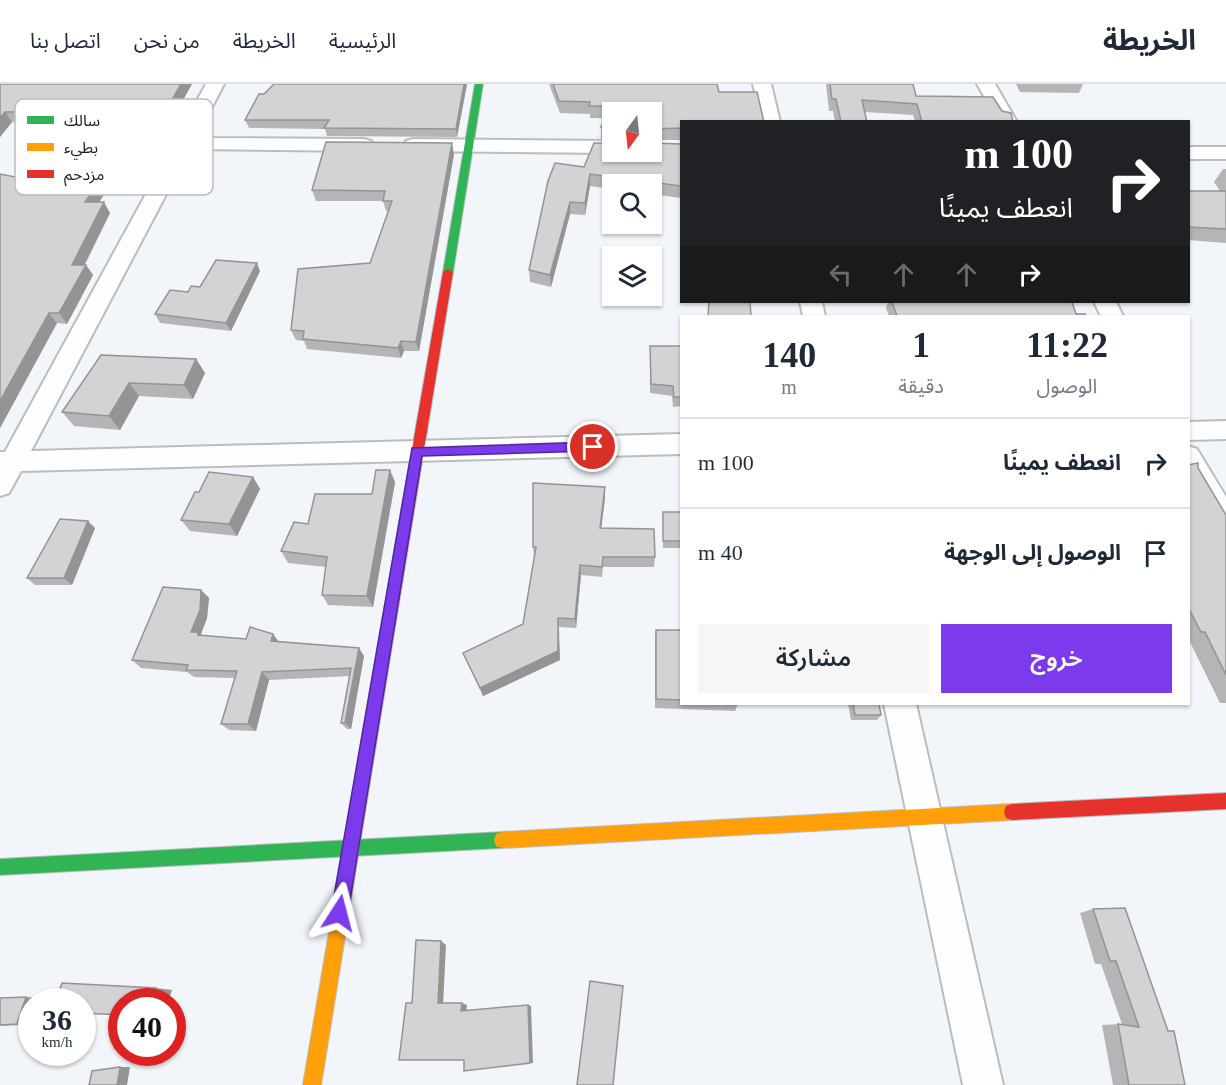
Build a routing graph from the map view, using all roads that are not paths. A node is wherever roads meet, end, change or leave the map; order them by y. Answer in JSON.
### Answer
{"nodes":[{"id":1,"x":215,"y":84,"type":"edge"},
{"id":2,"x":478,"y":84,"type":"edge"},
{"id":3,"x":762,"y":84,"type":"edge"},
{"id":4,"x":986,"y":84,"type":"edge"},
{"id":5,"x":207,"y":99,"type":"edge"},
{"id":6,"x":771,"y":120,"type":"edge"},
{"id":7,"x":1007,"y":120,"type":"edge"},
{"id":8,"x":213,"y":143,"type":"edge"},
{"id":9,"x":468,"y":146,"type":"junction"},
{"id":10,"x":602,"y":147,"type":"edge"},
{"id":11,"x":1190,"y":153,"type":"edge"},
{"id":12,"x":1226,"y":153,"type":"edge"},
{"id":13,"x":154,"y":195,"type":"edge"},
{"id":14,"x":1226,"y":430,"type":"edge"},
{"id":15,"x":1190,"y":431,"type":"edge"},
{"id":16,"x":680,"y":444,"type":"edge"},
{"id":17,"x":417,"y":451,"type":"junction"},
{"id":18,"x":1190,"y":459,"type":"edge"},
{"id":19,"x":6,"y":462,"type":"edge"},
{"id":20,"x":0,"y":486,"type":"edge"},
{"id":21,"x":1226,"y":521,"type":"edge"},
{"id":22,"x":900,"y":705,"type":"edge"},
{"id":23,"x":1226,"y":801,"type":"edge"},
{"id":24,"x":926,"y":817,"type":"junction"},
{"id":25,"x":350,"y":848,"type":"junction"},
{"id":26,"x":0,"y":867,"type":"edge"},
{"id":27,"x":312,"y":1085,"type":"edge"},
{"id":28,"x":983,"y":1085,"type":"edge"}],
"edges":[{"from":1,"to":5,"type":"street"},
{"from":2,"to":9,"type":"street"},
{"from":3,"to":6,"type":"street"},
{"from":4,"to":7,"type":"street"},
{"from":8,"to":9,"type":"street"},
{"from":9,"to":10,"type":"street"},
{"from":9,"to":17,"type":"street"},
{"from":11,"to":12,"type":"street"},
{"from":13,"to":19,"type":"street"},
{"from":14,"to":15,"type":"street"},
{"from":16,"to":17,"type":"street"},
{"from":17,"to":19,"type":"street"},
{"from":17,"to":25,"type":"street"},
{"from":18,"to":21,"type":"street"},
{"from":19,"to":20,"type":"street"},
{"from":22,"to":24,"type":"street"},
{"from":23,"to":24,"type":"street"},
{"from":24,"to":25,"type":"street"},
{"from":24,"to":28,"type":"street"},
{"from":25,"to":26,"type":"street"},
{"from":25,"to":27,"type":"street"}]}
